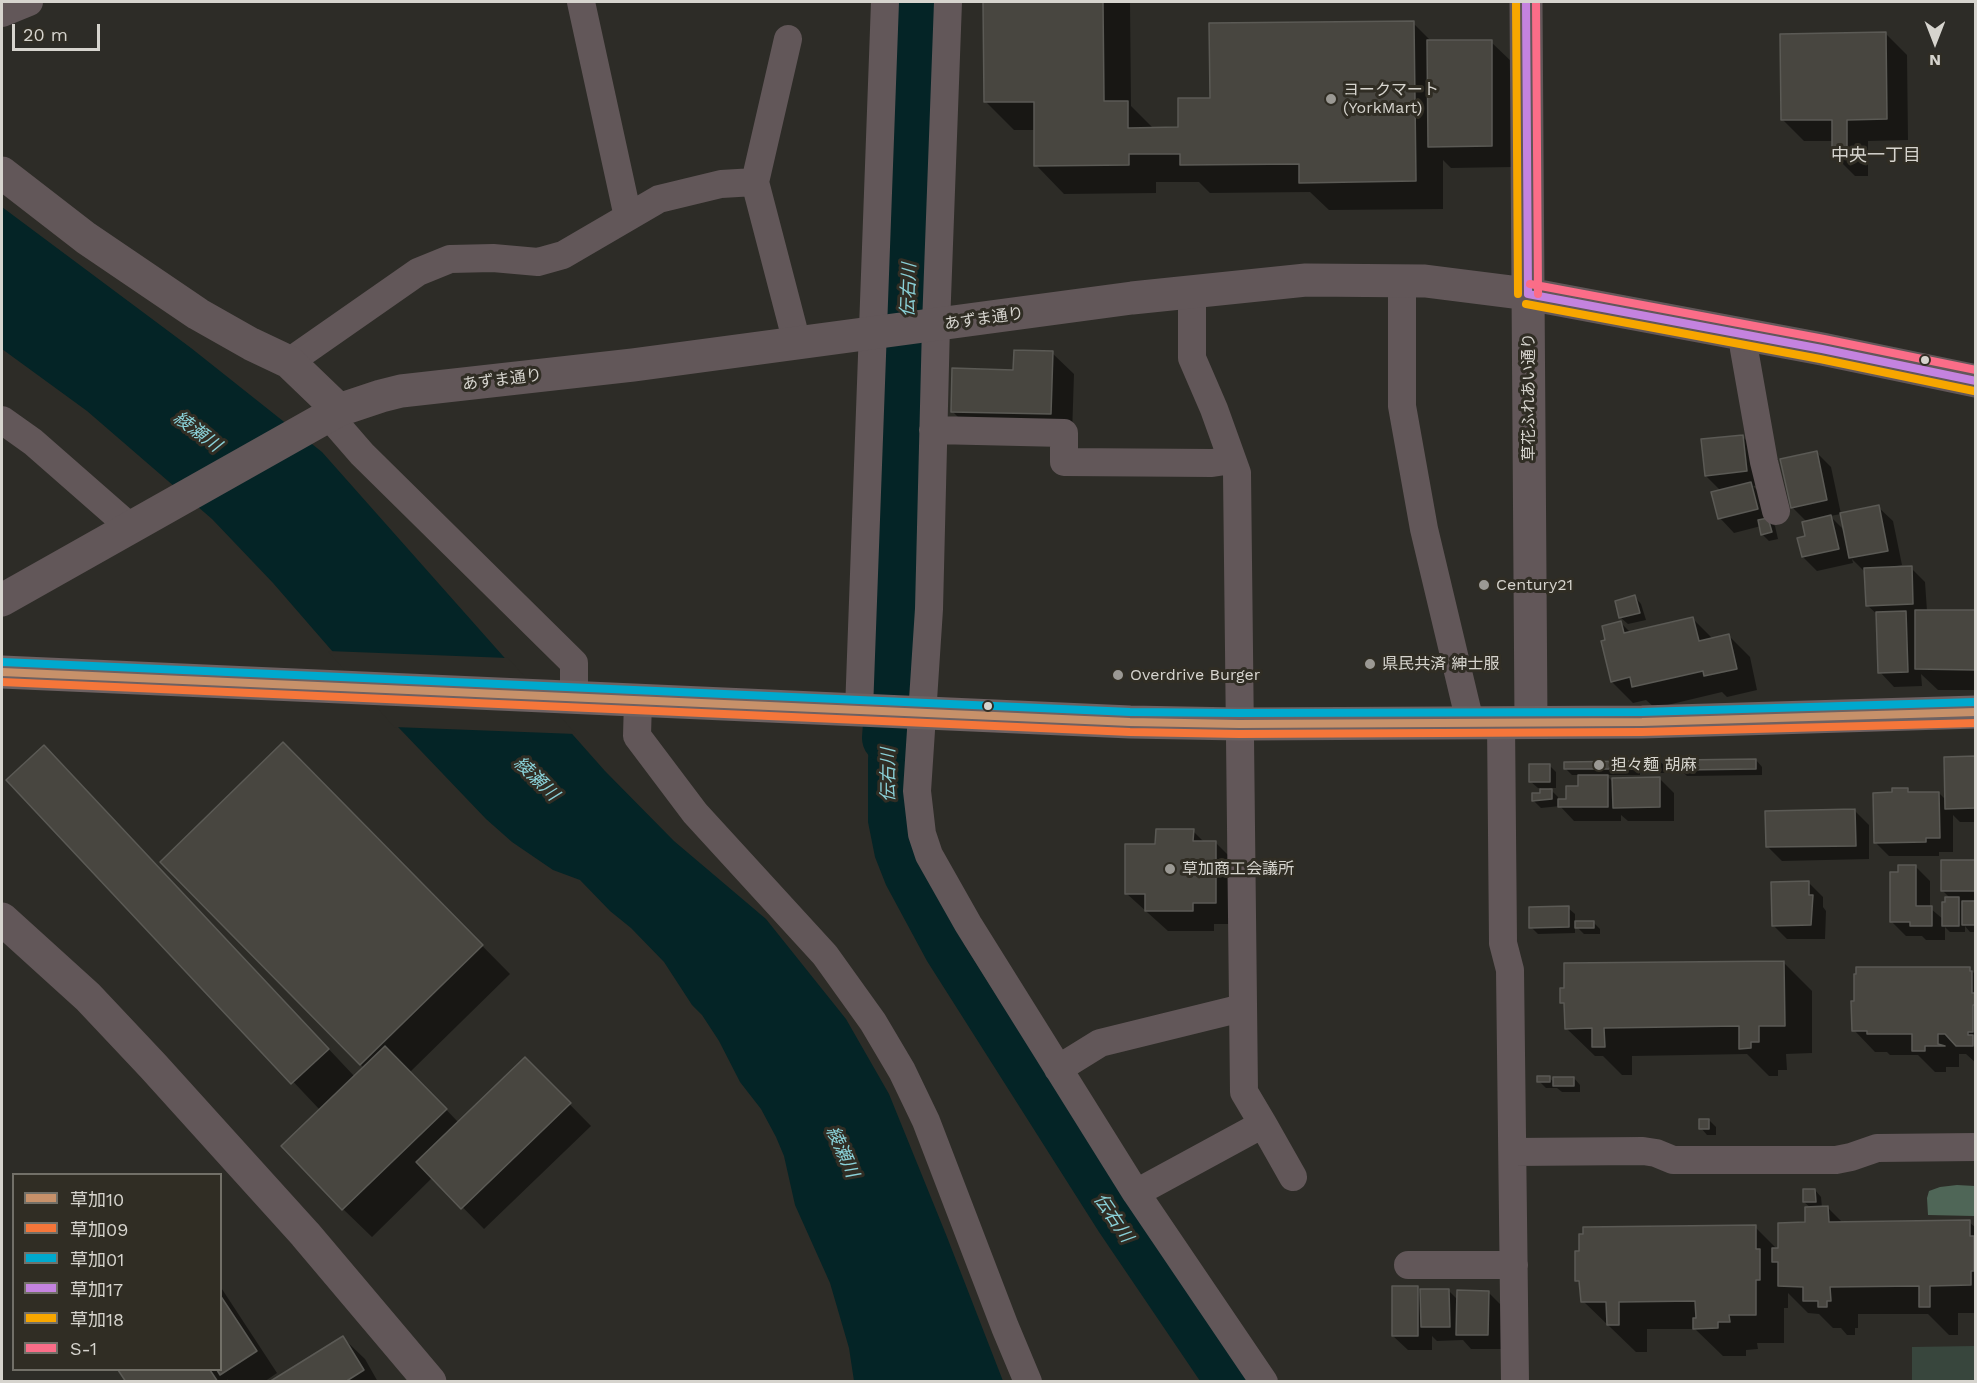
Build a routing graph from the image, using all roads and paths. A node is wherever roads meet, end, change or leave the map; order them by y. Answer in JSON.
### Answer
{"nodes":[{"id":1,"x":29,"y":2,"type":"edge"},
{"id":2,"x":581,"y":2,"type":"edge"},
{"id":3,"x":885,"y":2,"type":"edge"},
{"id":4,"x":948,"y":2,"type":"edge"},
{"id":5,"x":1526,"y":2,"type":"edge"},
{"id":6,"x":2,"y":13,"type":"edge"},
{"id":7,"x":788,"y":39,"type":"dead end"},
{"id":8,"x":2,"y":173,"type":"edge"},
{"id":9,"x":755,"y":182,"type":"junction"},
{"id":10,"x":628,"y":217,"type":"junction"},
{"id":11,"x":1402,"y":280,"type":"junction"},
{"id":12,"x":1192,"y":292,"type":"junction"},
{"id":13,"x":1528,"y":294,"type":"junction"},
{"id":14,"x":933,"y":326,"type":"junction"},
{"id":15,"x":878,"y":333,"type":"junction"},
{"id":16,"x":1745,"y":335,"type":"junction"},
{"id":17,"x":797,"y":343,"type":"junction"},
{"id":18,"x":289,"y":362,"type":"junction"},
{"id":19,"x":1976,"y":381,"type":"edge"},
{"id":20,"x":323,"y":419,"type":"junction"},
{"id":21,"x":2,"y":420,"type":"edge"},
{"id":22,"x":933,"y":430,"type":"junction"},
{"id":23,"x":1232,"y":460,"type":"junction"},
{"id":24,"x":1776,"y":511,"type":"dead end"},
{"id":25,"x":144,"y":520,"type":"junction"},
{"id":26,"x":2,"y":600,"type":"edge"},
{"id":27,"x":2,"y":672,"type":"edge"},
{"id":28,"x":582,"y":697,"type":"junction"},
{"id":29,"x":638,"y":700,"type":"junction"},
{"id":30,"x":864,"y":710,"type":"junction"},
{"id":31,"x":1976,"y":711,"type":"edge"},
{"id":32,"x":916,"y":712,"type":"junction"},
{"id":33,"x":1501,"y":722,"type":"junction"},
{"id":34,"x":1239,"y":724,"type":"junction"},
{"id":35,"x":2,"y":919,"type":"edge"},
{"id":36,"x":1242,"y":1008,"type":"junction"},
{"id":37,"x":1058,"y":1069,"type":"junction"},
{"id":38,"x":1263,"y":1124,"type":"junction"},
{"id":39,"x":1976,"y":1147,"type":"edge"},
{"id":40,"x":1513,"y":1152,"type":"junction"},
{"id":41,"x":1293,"y":1177,"type":"dead end"},
{"id":42,"x":1136,"y":1193,"type":"junction"},
{"id":43,"x":1408,"y":1265,"type":"dead end"},
{"id":44,"x":1514,"y":1265,"type":"junction"},
{"id":45,"x":430,"y":1382,"type":"edge"},
{"id":46,"x":1028,"y":1382,"type":"edge"},
{"id":47,"x":1264,"y":1382,"type":"edge"},
{"id":48,"x":1515,"y":1382,"type":"edge"}],
"edges":[{"from":1,"to":6,"type":"street"},
{"from":2,"to":10,"type":"street"},
{"from":3,"to":15,"type":"street"},
{"from":4,"to":14,"type":"street"},
{"from":5,"to":13,"type":"street","name":"草花ふれあい通り"},
{"from":7,"to":9,"type":"street"},
{"from":8,"to":18,"type":"street"},
{"from":9,"to":10,"type":"street"},
{"from":9,"to":17,"type":"street"},
{"from":10,"to":18,"type":"street"},
{"from":11,"to":12,"type":"street","name":"あずま通り"},
{"from":11,"to":13,"type":"street","name":"あずま通り"},
{"from":11,"to":33,"type":"street"},
{"from":12,"to":14,"type":"street","name":"あずま通り"},
{"from":12,"to":23,"type":"street"},
{"from":13,"to":16,"type":"street","name":"あずま通り"},
{"from":13,"to":33,"type":"street","name":"草花ふれあい通り"},
{"from":14,"to":15,"type":"street","name":"あずま通り"},
{"from":14,"to":22,"type":"street"},
{"from":15,"to":17,"type":"street","name":"あずま通り"},
{"from":15,"to":30,"type":"street"},
{"from":16,"to":19,"type":"street","name":"あずま通り"},
{"from":16,"to":24,"type":"street"},
{"from":17,"to":20,"type":"street","name":"あずま通り"},
{"from":18,"to":20,"type":"street"},
{"from":20,"to":25,"type":"street","name":"あずま通り"},
{"from":20,"to":28,"type":"street"},
{"from":21,"to":25,"type":"street"},
{"from":22,"to":23,"type":"street"},
{"from":22,"to":32,"type":"street"},
{"from":23,"to":34,"type":"street"},
{"from":25,"to":26,"type":"street","name":"あずま通り"},
{"from":27,"to":28,"type":"main road"},
{"from":28,"to":29,"type":"main road"},
{"from":29,"to":30,"type":"main road"},
{"from":29,"to":46,"type":"street"},
{"from":30,"to":32,"type":"main road"},
{"from":31,"to":33,"type":"main road"},
{"from":32,"to":34,"type":"main road"},
{"from":32,"to":37,"type":"street"},
{"from":33,"to":34,"type":"main road"},
{"from":33,"to":40,"type":"street"},
{"from":34,"to":36,"type":"street"},
{"from":35,"to":45,"type":"street"},
{"from":36,"to":37,"type":"street"},
{"from":36,"to":38,"type":"street"},
{"from":37,"to":42,"type":"street"},
{"from":38,"to":41,"type":"street"},
{"from":38,"to":42,"type":"street"},
{"from":39,"to":40,"type":"street"},
{"from":40,"to":44,"type":"street"},
{"from":42,"to":47,"type":"street"},
{"from":43,"to":44,"type":"street"},
{"from":44,"to":48,"type":"street"}]}
